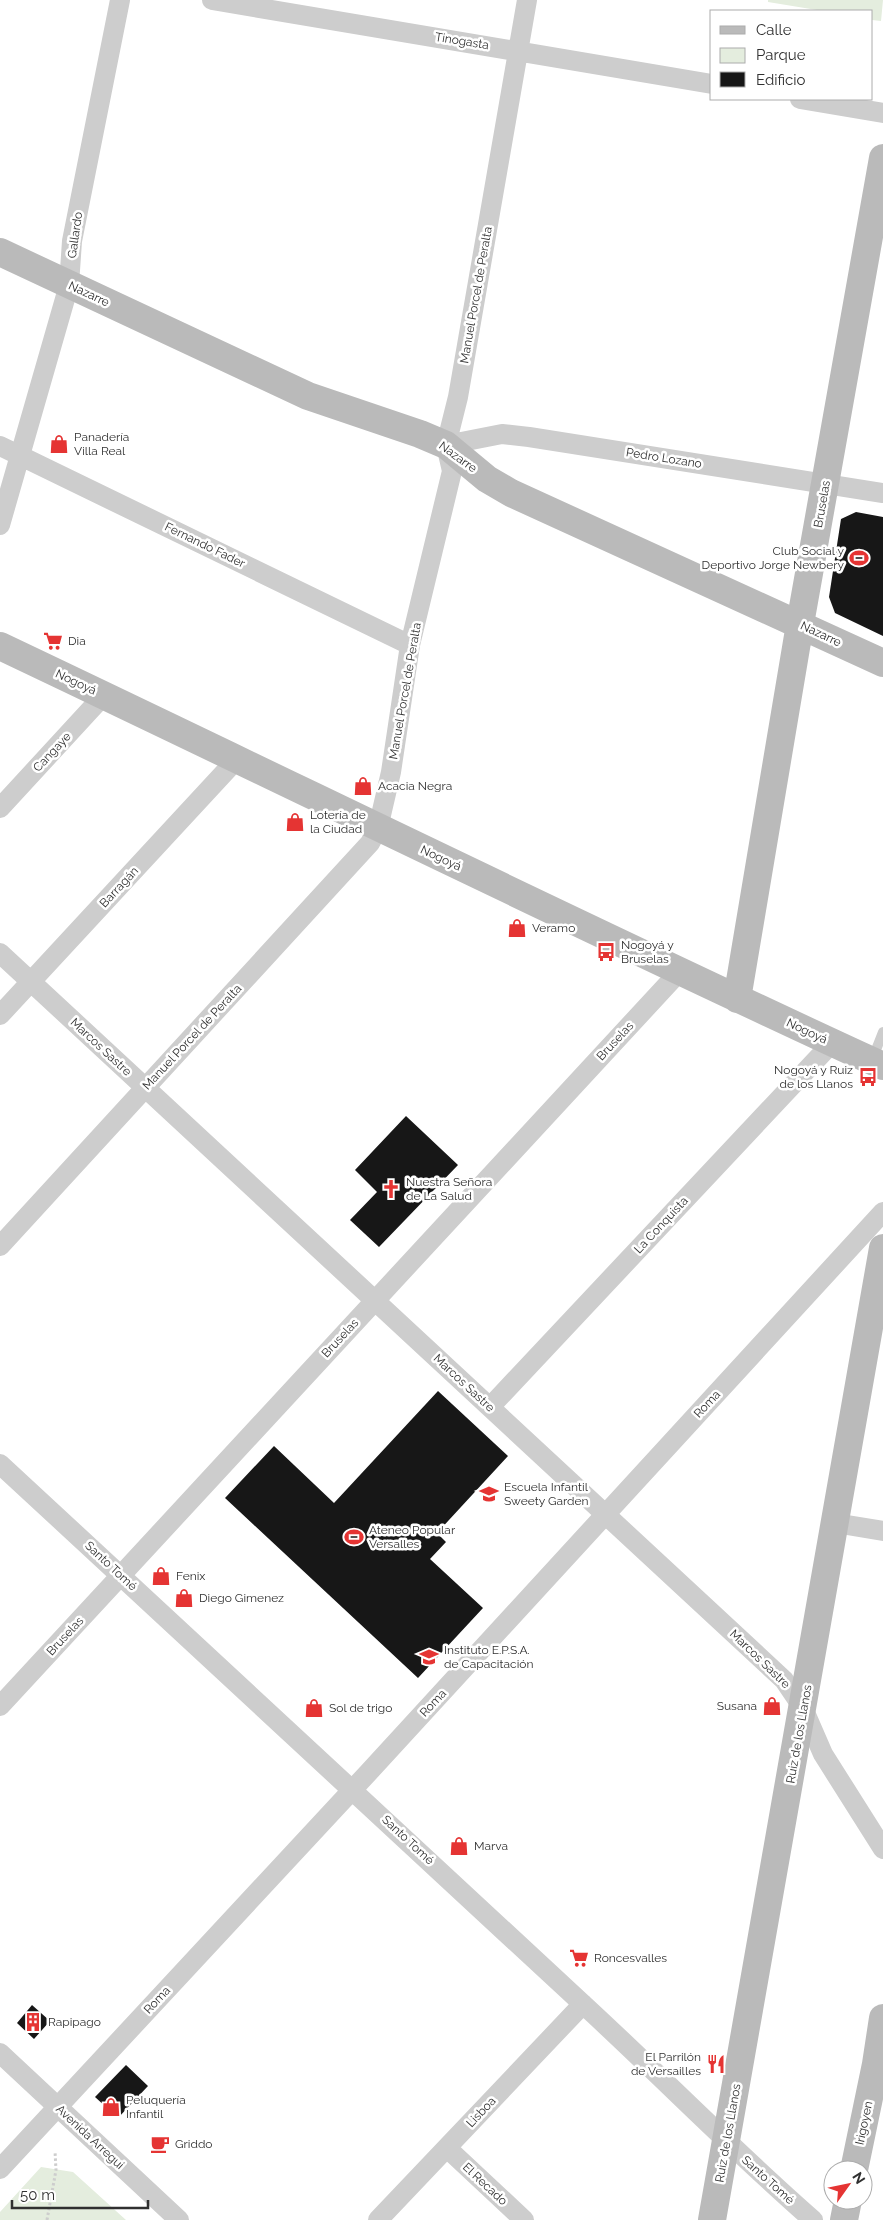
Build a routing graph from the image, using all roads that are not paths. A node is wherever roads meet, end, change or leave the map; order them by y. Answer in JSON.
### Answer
{"nodes":[{"id":1,"x":120,"y":0,"type":"edge"},
{"id":2,"x":212,"y":0,"type":"edge"},
{"id":3,"x":528,"y":0,"type":"edge"},
{"id":4,"x":519,"y":51,"type":"junction"},
{"id":5,"x":710,"y":84,"type":"edge"},
{"id":6,"x":806,"y":100,"type":"edge"},
{"id":7,"x":883,"y":113,"type":"edge"},
{"id":8,"x":883,"y":158,"type":"edge"},
{"id":9,"x":0,"y":252,"type":"edge"},
{"id":10,"x":69,"y":285,"type":"junction"},
{"id":11,"x":446,"y":445,"type":"junction"},
{"id":12,"x":0,"y":446,"type":"edge"},
{"id":13,"x":20,"y":455,"type":"junction"},
{"id":14,"x":825,"y":484,"type":"junction"},
{"id":15,"x":883,"y":493,"type":"edge"},
{"id":16,"x":0,"y":525,"type":"edge"},
{"id":17,"x":800,"y":624,"type":"junction"},
{"id":18,"x":410,"y":645,"type":"junction"},
{"id":19,"x":0,"y":646,"type":"edge"},
{"id":20,"x":883,"y":664,"type":"edge"},
{"id":21,"x":104,"y":695,"type":"junction"},
{"id":22,"x":238,"y":759,"type":"junction"},
{"id":23,"x":0,"y":808,"type":"edge"},
{"id":24,"x":378,"y":828,"type":"junction"},
{"id":25,"x":0,"y":953,"type":"edge"},
{"id":26,"x":680,"y":971,"type":"junction"},
{"id":27,"x":32,"y":982,"type":"junction"},
{"id":28,"x":737,"y":999,"type":"junction"},
{"id":29,"x":0,"y":1015,"type":"edge"},
{"id":30,"x":883,"y":1032,"type":"edge"},
{"id":31,"x":832,"y":1043,"type":"junction"},
{"id":32,"x":877,"y":1064,"type":"edge"},
{"id":33,"x":145,"y":1088,"type":"junction"},
{"id":34,"x":883,"y":1212,"type":"edge"},
{"id":35,"x":0,"y":1246,"type":"edge"},
{"id":36,"x":883,"y":1248,"type":"edge"},
{"id":37,"x":374,"y":1300,"type":"junction"},
{"id":38,"x":490,"y":1407,"type":"junction"},
{"id":39,"x":0,"y":1464,"type":"edge"},
{"id":40,"x":606,"y":1514,"type":"junction"},
{"id":41,"x":835,"y":1523,"type":"junction"},
{"id":42,"x":883,"y":1531,"type":"edge"},
{"id":43,"x":121,"y":1575,"type":"junction"},
{"id":44,"x":0,"y":1706,"type":"edge"},
{"id":45,"x":803,"y":1708,"type":"junction"},
{"id":46,"x":353,"y":1789,"type":"junction"},
{"id":47,"x":883,"y":1849,"type":"edge"},
{"id":48,"x":583,"y":2004,"type":"junction"},
{"id":49,"x":883,"y":2018,"type":"edge"},
{"id":50,"x":0,"y":2053,"type":"edge"},
{"id":51,"x":879,"y":2065,"type":"edge"},
{"id":52,"x":58,"y":2107,"type":"junction"},
{"id":53,"x":726,"y":2141,"type":"junction"},
{"id":54,"x":447,"y":2148,"type":"junction"},
{"id":55,"x":856,"y":2160,"type":"edge"},
{"id":56,"x":0,"y":2169,"type":"edge"},
{"id":57,"x":179,"y":2220,"type":"edge"},
{"id":58,"x":378,"y":2220,"type":"edge"},
{"id":59,"x":524,"y":2220,"type":"edge"},
{"id":60,"x":712,"y":2220,"type":"edge"},
{"id":61,"x":813,"y":2220,"type":"edge"}],
"edges":[{"from":1,"to":10,"type":"street","name":"Gallardo"},
{"from":2,"to":4,"type":"street","name":"Tinogasta"},
{"from":3,"to":4,"type":"street","name":"Manuel Porcel de Peralta"},
{"from":4,"to":5,"type":"street","name":"Tinogasta"},
{"from":4,"to":11,"type":"street","name":"Manuel Porcel de Peralta"},
{"from":6,"to":7,"type":"street"},
{"from":8,"to":14,"type":"street","name":"Bruselas"},
{"from":9,"to":10,"type":"street","name":"Nazarre"},
{"from":10,"to":11,"type":"street","name":"Nazarre"},
{"from":10,"to":13,"type":"street","name":"Gallardo"},
{"from":11,"to":14,"type":"street","name":"Pedro Lozano"},
{"from":11,"to":17,"type":"street","name":"Nazarre"},
{"from":11,"to":18,"type":"street","name":"Manuel Porcel de Peralta"},
{"from":12,"to":13,"type":"street","name":"Fernando Fader"},
{"from":13,"to":16,"type":"street","name":"Gallardo"},
{"from":13,"to":18,"type":"street","name":"Fernando Fader"},
{"from":14,"to":15,"type":"street","name":"Pedro Lozano"},
{"from":14,"to":17,"type":"street","name":"Bruselas"},
{"from":17,"to":20,"type":"street","name":"Nazarre"},
{"from":17,"to":28,"type":"street","name":"Bruselas"},
{"from":18,"to":24,"type":"street","name":"Manuel Porcel de Peralta"},
{"from":19,"to":21,"type":"street","name":"Nogoyá"},
{"from":21,"to":22,"type":"street","name":"Nogoyá"},
{"from":21,"to":23,"type":"street","name":"Cangaye"},
{"from":22,"to":24,"type":"street","name":"Nogoyá"},
{"from":22,"to":27,"type":"street","name":"Barragán"},
{"from":24,"to":26,"type":"street","name":"Nogoyá"},
{"from":24,"to":33,"type":"street","name":"Manuel Porcel de Peralta"},
{"from":25,"to":27,"type":"street","name":"Marcos Sastre"},
{"from":26,"to":28,"type":"street","name":"Nogoyá"},
{"from":26,"to":37,"type":"street","name":"Bruselas"},
{"from":27,"to":29,"type":"street","name":"Barragán"},
{"from":27,"to":33,"type":"street","name":"Marcos Sastre"},
{"from":28,"to":31,"type":"street","name":"Nogoyá"},
{"from":30,"to":32,"type":"lane"},
{"from":31,"to":32,"type":"street","name":"Nogoyá"},
{"from":31,"to":38,"type":"street","name":"La Conquista"},
{"from":33,"to":35,"type":"street","name":"Manuel Porcel de Peralta"},
{"from":33,"to":37,"type":"street","name":"Marcos Sastre"},
{"from":34,"to":40,"type":"street","name":"Roma"},
{"from":36,"to":41,"type":"street","name":"Ruiz de los Llanos"},
{"from":37,"to":38,"type":"street","name":"Marcos Sastre"},
{"from":37,"to":43,"type":"street","name":"Bruselas"},
{"from":38,"to":40,"type":"street","name":"Marcos Sastre"},
{"from":39,"to":43,"type":"street","name":"Santo Tomé"},
{"from":40,"to":45,"type":"street","name":"Marcos Sastre"},
{"from":40,"to":46,"type":"street","name":"Roma"},
{"from":41,"to":42,"type":"street"},
{"from":41,"to":45,"type":"street","name":"Ruiz de los Llanos"},
{"from":43,"to":44,"type":"street","name":"Bruselas"},
{"from":43,"to":46,"type":"street","name":"Santo Tomé"},
{"from":45,"to":47,"type":"street","name":"Marcos Sastre"},
{"from":45,"to":53,"type":"street","name":"Ruiz de los Llanos"},
{"from":46,"to":48,"type":"street","name":"Santo Tomé"},
{"from":46,"to":52,"type":"street","name":"Roma"},
{"from":48,"to":53,"type":"street","name":"Santo Tomé"},
{"from":48,"to":54,"type":"street","name":"Lisboa"},
{"from":49,"to":51,"type":"street","name":"Irigoyen"},
{"from":50,"to":52,"type":"street","name":"Avenida Arregui"},
{"from":51,"to":55,"type":"street","name":"Irigoyen"},
{"from":52,"to":56,"type":"street","name":"Roma"},
{"from":52,"to":57,"type":"street","name":"Avenida Arregui"},
{"from":53,"to":60,"type":"street","name":"Ruiz de los Llanos"},
{"from":53,"to":61,"type":"street","name":"Santo Tomé"},
{"from":54,"to":58,"type":"street","name":"Lisboa"},
{"from":54,"to":59,"type":"street","name":"El Recado"}]}
